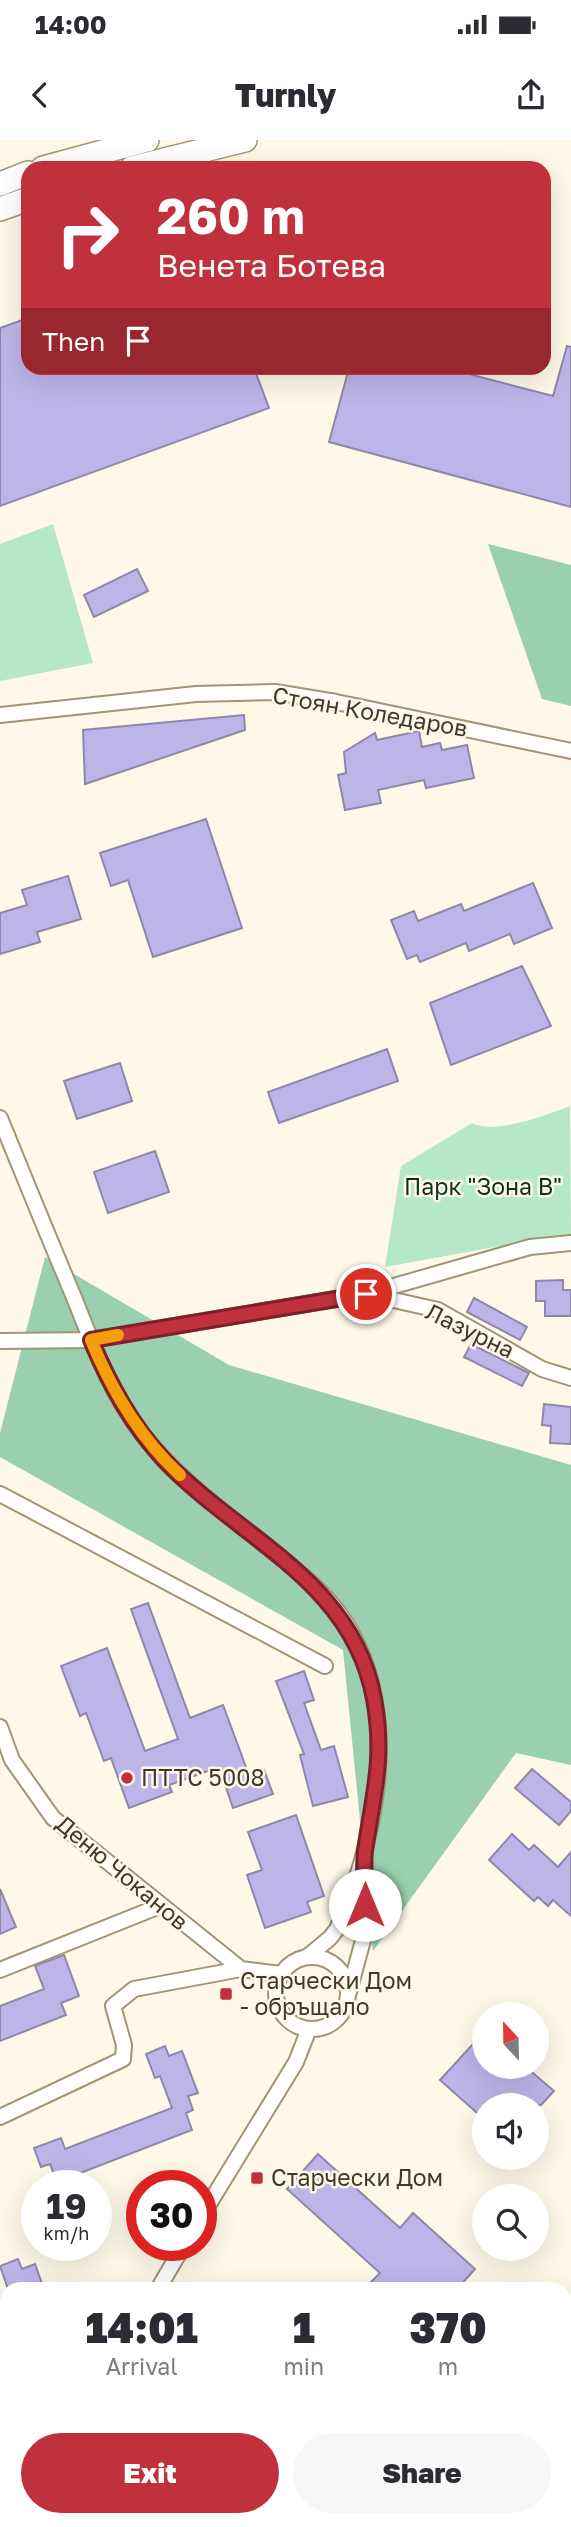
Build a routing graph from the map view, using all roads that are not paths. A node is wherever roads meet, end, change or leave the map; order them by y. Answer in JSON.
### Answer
{"nodes":[{"id":1,"x":147,"y":140,"type":"edge"},
{"id":2,"x":245,"y":140,"type":"edge"},
{"id":3,"x":69,"y":161,"type":"edge"},
{"id":4,"x":160,"y":161,"type":"edge"},
{"id":5,"x":21,"y":176,"type":"edge"},
{"id":6,"x":0,"y":184,"type":"edge"},
{"id":7,"x":21,"y":202,"type":"edge"},
{"id":8,"x":0,"y":209,"type":"edge"},
{"id":9,"x":0,"y":715,"type":"edge"},
{"id":10,"x":571,"y":751,"type":"edge"},
{"id":11,"x":0,"y":1118,"type":"edge"},
{"id":12,"x":571,"y":1243,"type":"edge"},
{"id":13,"x":366,"y":1294,"type":"junction"},
{"id":14,"x":91,"y":1340,"type":"junction"},
{"id":15,"x":0,"y":1341,"type":"edge"},
{"id":16,"x":571,"y":1378,"type":"edge"},
{"id":17,"x":0,"y":1494,"type":"edge"},
{"id":18,"x":325,"y":1665,"type":"dead end"},
{"id":19,"x":0,"y":1727,"type":"edge"},
{"id":20,"x":365,"y":1852,"type":"junction"},
{"id":21,"x":160,"y":1906,"type":"junction"},
{"id":22,"x":307,"y":1957,"type":"junction"},
{"id":23,"x":241,"y":1969,"type":"junction"},
{"id":24,"x":0,"y":1970,"type":"edge"},
{"id":25,"x":281,"y":1974,"type":"junction"},
{"id":26,"x":348,"y":1997,"type":"junction"},
{"id":27,"x":309,"y":2029,"type":"junction"},
{"id":28,"x":0,"y":2117,"type":"edge"},
{"id":29,"x":217,"y":2191,"type":"edge"},
{"id":30,"x":175,"y":2261,"type":"edge"},
{"id":31,"x":162,"y":2282,"type":"edge"}],
"edges":[{"from":1,"to":3,"type":"main road"},
{"from":2,"to":4,"type":"main road"},
{"from":5,"to":6,"type":"main road"},
{"from":7,"to":8,"type":"main road"},
{"from":9,"to":10,"type":"street","name":"Стоян Коледаров"},
{"from":11,"to":14,"type":"street"},
{"from":12,"to":13,"type":"street"},
{"from":13,"to":14,"type":"street"},
{"from":13,"to":16,"type":"street","name":"Лазурна"},
{"from":14,"to":15,"type":"street"},
{"from":14,"to":20,"type":"street"},
{"from":17,"to":18,"type":"street"},
{"from":19,"to":21,"type":"street","name":"Деню Чоканов"},
{"from":20,"to":22,"type":"street"},
{"from":20,"to":26,"type":"street"},
{"from":21,"to":23,"type":"street","name":"Деню Чоканов"},
{"from":21,"to":24,"type":"street"},
{"from":22,"to":25,"type":"street"},
{"from":22,"to":26,"type":"street"},
{"from":23,"to":25,"type":"street"},
{"from":23,"to":28,"type":"street"},
{"from":25,"to":27,"type":"street"},
{"from":26,"to":27,"type":"street"},
{"from":27,"to":29,"type":"street"},
{"from":30,"to":31,"type":"street"}]}
